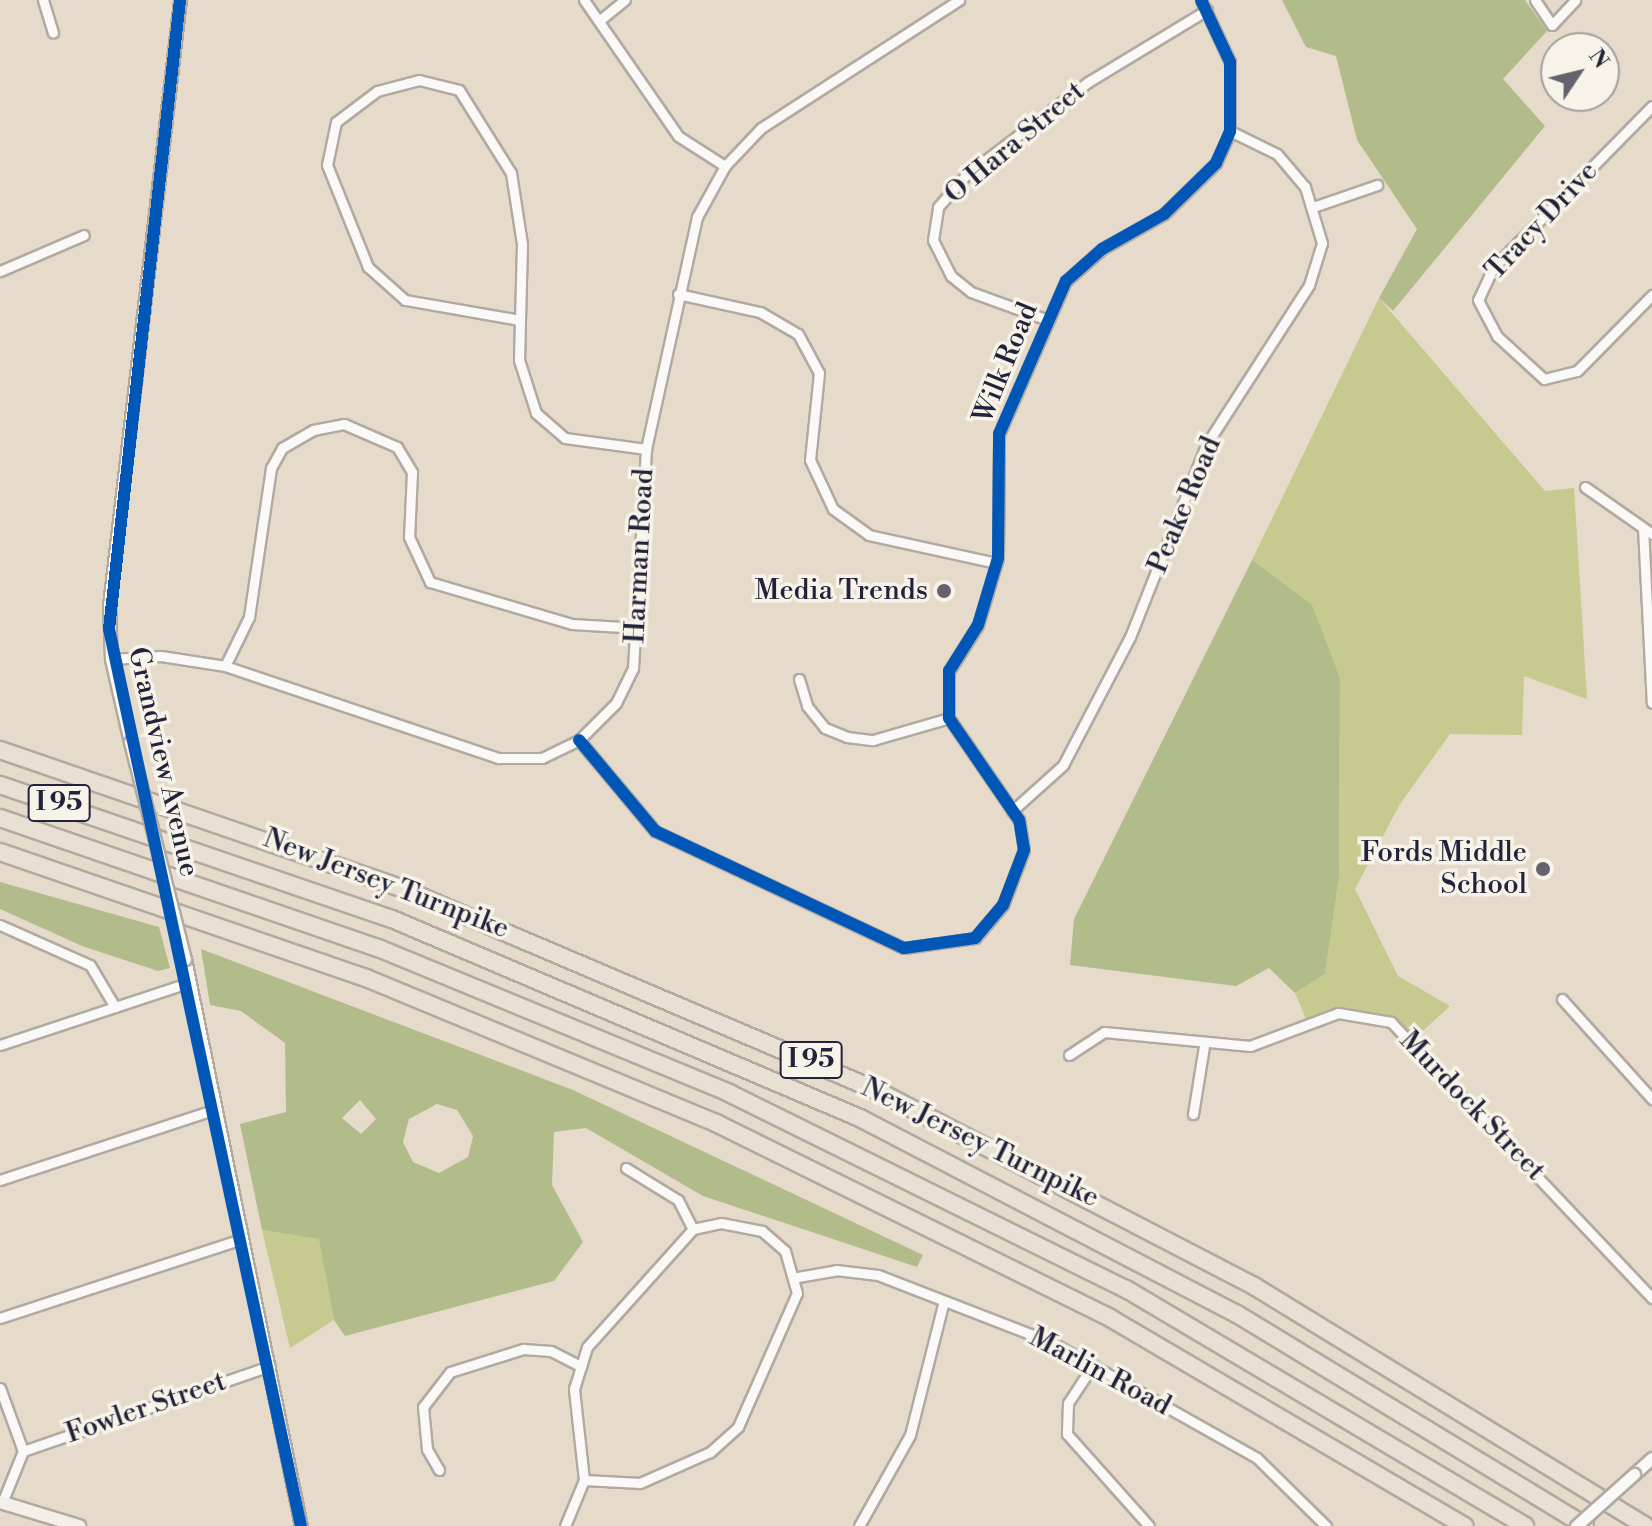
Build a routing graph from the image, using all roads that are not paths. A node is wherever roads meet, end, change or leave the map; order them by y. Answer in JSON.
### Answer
{"nodes":[{"id":1,"x":43,"y":0,"type":"edge"},
{"id":2,"x":180,"y":0,"type":"edge"},
{"id":3,"x":584,"y":0,"type":"edge"},
{"id":4,"x":625,"y":0,"type":"edge"},
{"id":5,"x":959,"y":0,"type":"edge"},
{"id":6,"x":1201,"y":0,"type":"edge"},
{"id":7,"x":1535,"y":0,"type":"edge"},
{"id":8,"x":1575,"y":0,"type":"edge"},
{"id":9,"x":1207,"y":10,"type":"junction"},
{"id":10,"x":600,"y":20,"type":"junction"},
{"id":11,"x":53,"y":32,"type":"dead end"},
{"id":12,"x":1652,"y":106,"type":"edge"},
{"id":13,"x":1230,"y":131,"type":"junction"},
{"id":14,"x":725,"y":166,"type":"junction"},
{"id":15,"x":1377,"y":185,"type":"dead end"},
{"id":16,"x":1313,"y":207,"type":"junction"},
{"id":17,"x":84,"y":235,"type":"dead end"},
{"id":18,"x":0,"y":271,"type":"edge"},
{"id":19,"x":678,"y":294,"type":"junction"},
{"id":20,"x":1652,"y":295,"type":"edge"},
{"id":21,"x":520,"y":320,"type":"junction"},
{"id":22,"x":1048,"y":320,"type":"junction"},
{"id":23,"x":646,"y":449,"type":"junction"},
{"id":24,"x":1585,"y":487,"type":"dead end"},
{"id":25,"x":1643,"y":528,"type":"junction"},
{"id":26,"x":1652,"y":534,"type":"edge"},
{"id":27,"x":996,"y":563,"type":"junction"},
{"id":28,"x":639,"y":628,"type":"junction"},
{"id":29,"x":111,"y":659,"type":"junction"},
{"id":30,"x":225,"y":666,"type":"junction"},
{"id":31,"x":799,"y":679,"type":"dead end"},
{"id":32,"x":1652,"y":703,"type":"edge"},
{"id":33,"x":949,"y":718,"type":"junction"},
{"id":34,"x":579,"y":740,"type":"junction"},
{"id":35,"x":0,"y":750,"type":"edge"},
{"id":36,"x":0,"y":785,"type":"edge"},
{"id":37,"x":1012,"y":811,"type":"junction"},
{"id":38,"x":0,"y":818,"type":"edge"},
{"id":39,"x":0,"y":852,"type":"edge"},
{"id":40,"x":0,"y":925,"type":"edge"},
{"id":41,"x":190,"y":982,"type":"junction"},
{"id":42,"x":1562,"y":999,"type":"dead end"},
{"id":43,"x":115,"y":1007,"type":"junction"},
{"id":44,"x":0,"y":1045,"type":"edge"},
{"id":45,"x":1204,"y":1046,"type":"junction"},
{"id":46,"x":1069,"y":1055,"type":"dead end"},
{"id":47,"x":1652,"y":1099,"type":"edge"},
{"id":48,"x":216,"y":1109,"type":"junction"},
{"id":49,"x":1193,"y":1114,"type":"dead end"},
{"id":50,"x":626,"y":1168,"type":"dead end"},
{"id":51,"x":0,"y":1180,"type":"edge"},
{"id":52,"x":693,"y":1229,"type":"junction"},
{"id":53,"x":242,"y":1239,"type":"junction"},
{"id":54,"x":798,"y":1277,"type":"junction"},
{"id":55,"x":1652,"y":1298,"type":"edge"},
{"id":56,"x":944,"y":1301,"type":"junction"},
{"id":57,"x":0,"y":1318,"type":"edge"},
{"id":58,"x":1093,"y":1365,"type":"junction"},
{"id":59,"x":270,"y":1366,"type":"junction"},
{"id":60,"x":581,"y":1366,"type":"junction"},
{"id":61,"x":0,"y":1388,"type":"edge"},
{"id":62,"x":23,"y":1451,"type":"junction"},
{"id":63,"x":1652,"y":1458,"type":"edge"},
{"id":64,"x":439,"y":1470,"type":"dead end"},
{"id":65,"x":584,"y":1480,"type":"junction"},
{"id":66,"x":1,"y":1503,"type":"edge"},
{"id":67,"x":79,"y":1526,"type":"edge"},
{"id":68,"x":301,"y":1526,"type":"edge"},
{"id":69,"x":565,"y":1526,"type":"edge"},
{"id":70,"x":859,"y":1526,"type":"edge"},
{"id":71,"x":1149,"y":1526,"type":"edge"},
{"id":72,"x":1326,"y":1526,"type":"edge"},
{"id":73,"x":1464,"y":1526,"type":"edge"},
{"id":74,"x":1525,"y":1526,"type":"edge"},
{"id":75,"x":1576,"y":1526,"type":"edge"},
{"id":76,"x":1585,"y":1526,"type":"edge"},
{"id":77,"x":1645,"y":1526,"type":"edge"}],
"edges":[{"from":1,"to":11,"type":"street"},
{"from":2,"to":29,"type":"street","name":"Grandview Avenue"},
{"from":3,"to":10,"type":"street"},
{"from":4,"to":10,"type":"street"},
{"from":5,"to":14,"type":"street","name":"Harman Road"},
{"from":6,"to":9,"type":"street"},
{"from":7,"to":8,"type":"street"},
{"from":9,"to":13,"type":"street"},
{"from":9,"to":22,"type":"street","name":"O Hara Street"},
{"from":10,"to":14,"type":"street"},
{"from":12,"to":20,"type":"street","name":"Tracy Drive"},
{"from":13,"to":16,"type":"street","name":"Peake Road"},
{"from":13,"to":22,"type":"street","name":"Wilk Road"},
{"from":14,"to":19,"type":"street","name":"Harman Road"},
{"from":15,"to":16,"type":"street"},
{"from":16,"to":37,"type":"street","name":"Peake Road"},
{"from":17,"to":18,"type":"street"},
{"from":19,"to":23,"type":"street","name":"Harman Road"},
{"from":19,"to":27,"type":"street"},
{"from":21,"to":21,"type":"street"},
{"from":21,"to":23,"type":"street"},
{"from":22,"to":27,"type":"street","name":"Wilk Road"},
{"from":23,"to":28,"type":"street","name":"Harman Road"},
{"from":24,"to":25,"type":"street"},
{"from":25,"to":26,"type":"street"},
{"from":25,"to":32,"type":"street"},
{"from":27,"to":33,"type":"street","name":"Wilk Road"},
{"from":28,"to":30,"type":"street"},
{"from":28,"to":34,"type":"street","name":"Harman Road"},
{"from":29,"to":30,"type":"street","name":"Harman Road"},
{"from":29,"to":41,"type":"street","name":"Grandview Avenue","bridge":true},
{"from":30,"to":34,"type":"street","name":"Harman Road"},
{"from":31,"to":33,"type":"street"},
{"from":33,"to":37,"type":"street"},
{"from":34,"to":37,"type":"street"},
{"from":35,"to":77,"type":"highway","name":"New Jersey Turnpike","number":"I 95"},
{"from":36,"to":76,"type":"highway","name":"New Jersey Turnpike","number":"I 95"},
{"from":38,"to":74,"type":"highway","number":"I 95"},
{"from":39,"to":73,"type":"highway","number":"I 95"},
{"from":40,"to":43,"type":"street"},
{"from":41,"to":43,"type":"street"},
{"from":41,"to":48,"type":"street","name":"Grandview Avenue"},
{"from":42,"to":47,"type":"street"},
{"from":43,"to":44,"type":"street"},
{"from":45,"to":46,"type":"street","name":"Murdock Street"},
{"from":45,"to":49,"type":"street"},
{"from":45,"to":55,"type":"street","name":"Murdock Street"},
{"from":48,"to":51,"type":"street"},
{"from":48,"to":53,"type":"street","name":"Grandview Avenue"},
{"from":50,"to":52,"type":"street"},
{"from":52,"to":54,"type":"street"},
{"from":52,"to":60,"type":"street"},
{"from":53,"to":57,"type":"street"},
{"from":53,"to":59,"type":"street","name":"Grandview Avenue"},
{"from":54,"to":56,"type":"street","name":"Marlin Road"},
{"from":54,"to":65,"type":"street"},
{"from":56,"to":58,"type":"street","name":"Marlin Road"},
{"from":56,"to":70,"type":"street"},
{"from":58,"to":71,"type":"street"},
{"from":58,"to":72,"type":"street","name":"Marlin Road"},
{"from":59,"to":62,"type":"street","name":"Fowler Street"},
{"from":59,"to":68,"type":"street","name":"Grandview Avenue"},
{"from":60,"to":64,"type":"street"},
{"from":60,"to":65,"type":"street"},
{"from":61,"to":62,"type":"street"},
{"from":62,"to":66,"type":"street"},
{"from":63,"to":75,"type":"street","bridge":true},
{"from":65,"to":69,"type":"street"},
{"from":66,"to":67,"type":"main road"}]}
